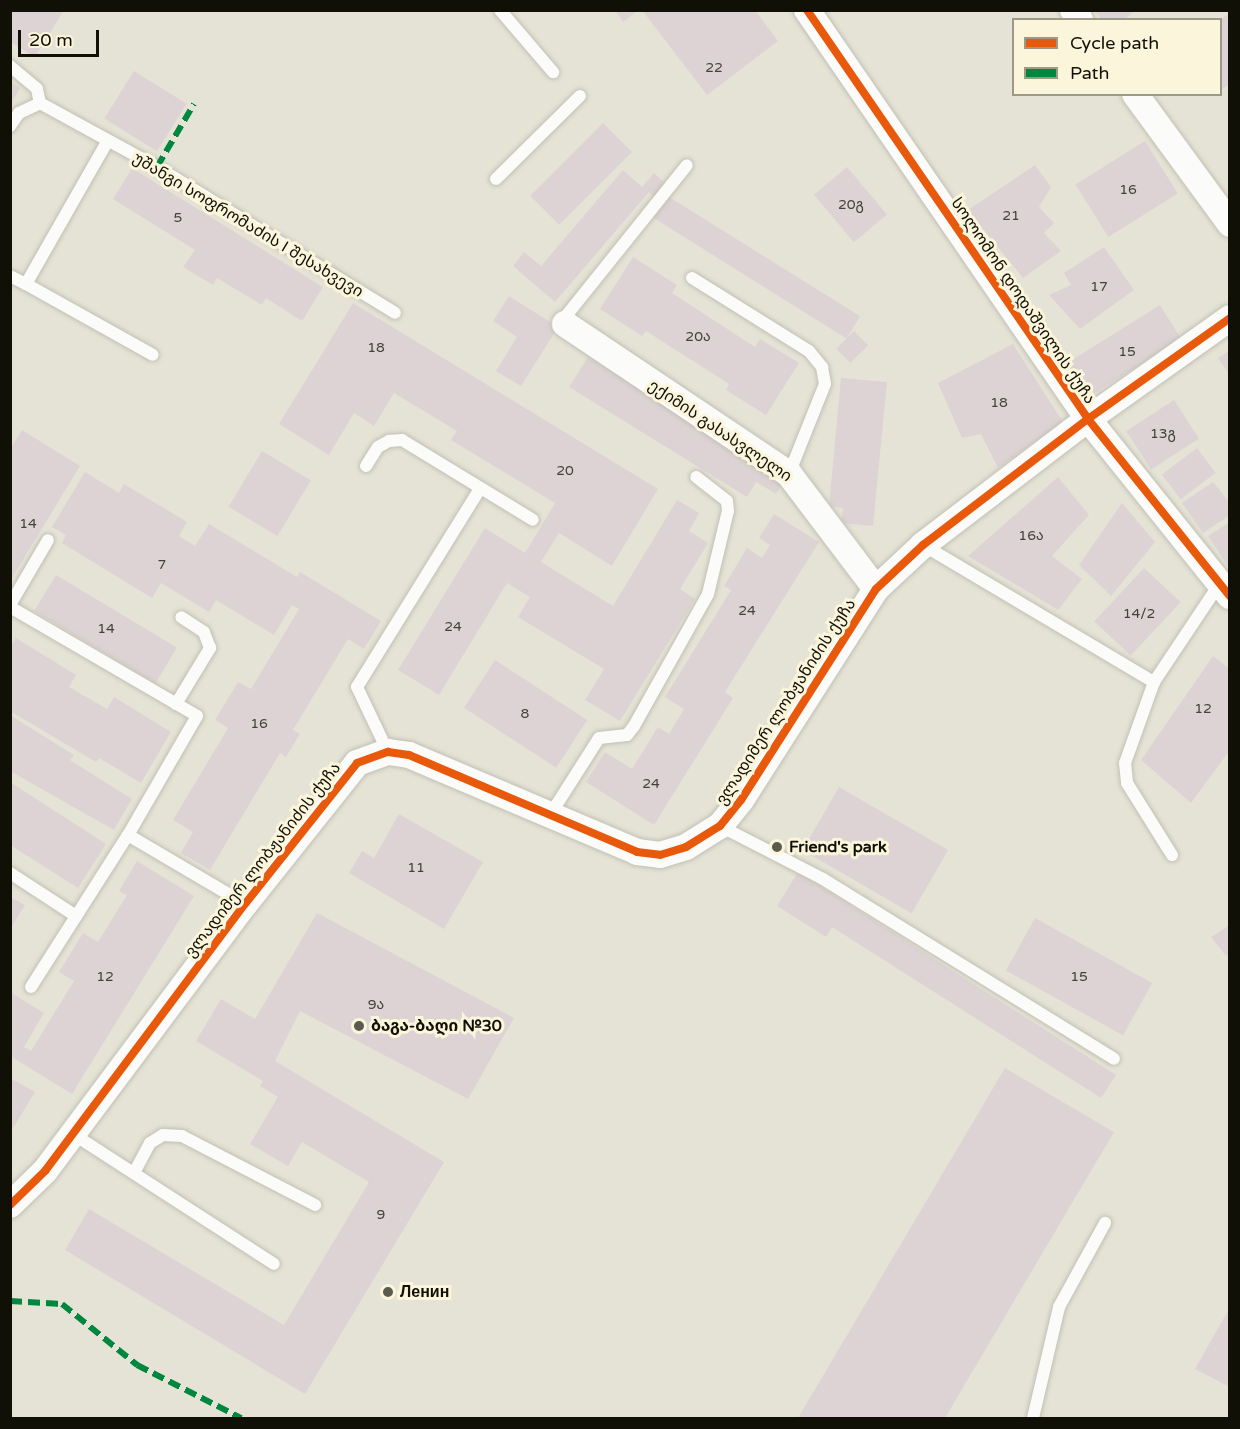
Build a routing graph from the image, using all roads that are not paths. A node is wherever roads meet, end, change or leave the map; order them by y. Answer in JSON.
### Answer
{"nodes":[{"id":1,"x":500,"y":10,"type":"edge"},
{"id":2,"x":807,"y":10,"type":"edge"},
{"id":3,"x":10,"y":66,"type":"edge"},
{"id":4,"x":553,"y":72,"type":"dead end"},
{"id":5,"x":580,"y":96,"type":"dead end"},
{"id":6,"x":1136,"y":96,"type":"edge"},
{"id":7,"x":40,"y":104,"type":"junction"},
{"id":8,"x":10,"y":126,"type":"edge"},
{"id":9,"x":107,"y":142,"type":"junction"},
{"id":10,"x":687,"y":165,"type":"dead end"},
{"id":11,"x":496,"y":179,"type":"dead end"},
{"id":12,"x":1230,"y":224,"type":"edge"},
{"id":13,"x":10,"y":276,"type":"edge"},
{"id":14,"x":692,"y":278,"type":"dead end"},
{"id":15,"x":26,"y":284,"type":"junction"},
{"id":16,"x":395,"y":313,"type":"dead end"},
{"id":17,"x":1230,"y":318,"type":"edge"},
{"id":18,"x":565,"y":324,"type":"joint"},
{"id":19,"x":153,"y":355,"type":"dead end"},
{"id":20,"x":1088,"y":419,"type":"junction"},
{"id":21,"x":366,"y":466,"type":"dead end"},
{"id":22,"x":789,"y":474,"type":"junction"},
{"id":23,"x":696,"y":477,"type":"dead end"},
{"id":24,"x":480,"y":489,"type":"junction"},
{"id":25,"x":533,"y":520,"type":"dead end"},
{"id":26,"x":48,"y":540,"type":"dead end"},
{"id":27,"x":923,"y":545,"type":"junction"},
{"id":28,"x":876,"y":589,"type":"junction"},
{"id":29,"x":1225,"y":590,"type":"edge"},
{"id":30,"x":10,"y":606,"type":"edge"},
{"id":31,"x":181,"y":617,"type":"dead end"},
{"id":32,"x":1154,"y":682,"type":"junction"},
{"id":33,"x":176,"y":704,"type":"junction"},
{"id":34,"x":388,"y":752,"type":"junction"},
{"id":35,"x":550,"y":815,"type":"junction"},
{"id":36,"x":720,"y":826,"type":"junction"},
{"id":37,"x":128,"y":835,"type":"junction"},
{"id":38,"x":1172,"y":855,"type":"dead end"},
{"id":39,"x":10,"y":873,"type":"edge"},
{"id":40,"x":244,"y":904,"type":"junction"},
{"id":41,"x":76,"y":916,"type":"junction"},
{"id":42,"x":31,"y":987,"type":"dead end"},
{"id":43,"x":1114,"y":1059,"type":"dead end"},
{"id":44,"x":73,"y":1134,"type":"junction"},
{"id":45,"x":134,"y":1173,"type":"junction"},
{"id":46,"x":10,"y":1205,"type":"edge"},
{"id":47,"x":315,"y":1205,"type":"dead end"},
{"id":48,"x":1105,"y":1223,"type":"dead end"},
{"id":49,"x":274,"y":1264,"type":"dead end"},
{"id":50,"x":1033,"y":1419,"type":"edge"}],
"edges":[{"from":1,"to":4,"type":"lane"},
{"from":2,"to":20,"type":"street","name":"სოლომონ დოდაშვილის ქუჩა"},
{"from":3,"to":7,"type":"lane"},
{"from":5,"to":11,"type":"lane"},
{"from":6,"to":12,"type":"street"},
{"from":7,"to":8,"type":"lane"},
{"from":7,"to":9,"type":"lane","name":"უშანგი სოფრომაძის I შესახვევი"},
{"from":9,"to":15,"type":"lane"},
{"from":9,"to":16,"type":"lane","name":"უშანგი სოფრომაძის I შესახვევი"},
{"from":10,"to":18,"type":"lane"},
{"from":13,"to":15,"type":"lane"},
{"from":14,"to":22,"type":"lane"},
{"from":15,"to":19,"type":"lane"},
{"from":17,"to":20,"type":"street","name":"ვლადიმერ ლობჟანიძის ქუჩა"},
{"from":18,"to":22,"type":"street","name":"ექიმის გასასვლელი"},
{"from":20,"to":27,"type":"street","name":"ვლადიმერ ლობჟანიძის ქუჩა"},
{"from":20,"to":29,"type":"street","name":"სოლომონ დოდაშვილის ქუჩა"},
{"from":21,"to":24,"type":"lane"},
{"from":22,"to":28,"type":"street","name":"ექიმის გასასვლელი"},
{"from":23,"to":35,"type":"lane"},
{"from":24,"to":25,"type":"lane"},
{"from":24,"to":34,"type":"lane"},
{"from":26,"to":30,"type":"lane"},
{"from":27,"to":28,"type":"street","name":"ვლადიმერ ლობჟანიძის ქუჩა"},
{"from":27,"to":32,"type":"lane"},
{"from":28,"to":36,"type":"street","name":"ვლადიმერ ლობჟანიძის ქუჩა"},
{"from":29,"to":32,"type":"lane"},
{"from":30,"to":33,"type":"lane"},
{"from":31,"to":33,"type":"lane"},
{"from":32,"to":38,"type":"lane"},
{"from":33,"to":37,"type":"lane"},
{"from":34,"to":35,"type":"street","name":"ვლადიმერ ლობჟანიძის ქუჩა"},
{"from":34,"to":40,"type":"street","name":"ვლადიმერ ლობჟანიძის ქუჩა"},
{"from":35,"to":36,"type":"street","name":"ვლადიმერ ლობჟანიძის ქუჩა"},
{"from":36,"to":43,"type":"lane"},
{"from":37,"to":40,"type":"lane"},
{"from":37,"to":41,"type":"lane"},
{"from":39,"to":41,"type":"lane"},
{"from":40,"to":44,"type":"street","name":"ვლადიმერ ლობჟანიძის ქუჩა"},
{"from":41,"to":42,"type":"lane"},
{"from":44,"to":45,"type":"lane"},
{"from":44,"to":46,"type":"street","name":"ვლადიმერ ლობჟანიძის ქუჩა"},
{"from":45,"to":47,"type":"lane"},
{"from":45,"to":49,"type":"lane"},
{"from":48,"to":50,"type":"lane"}]}
